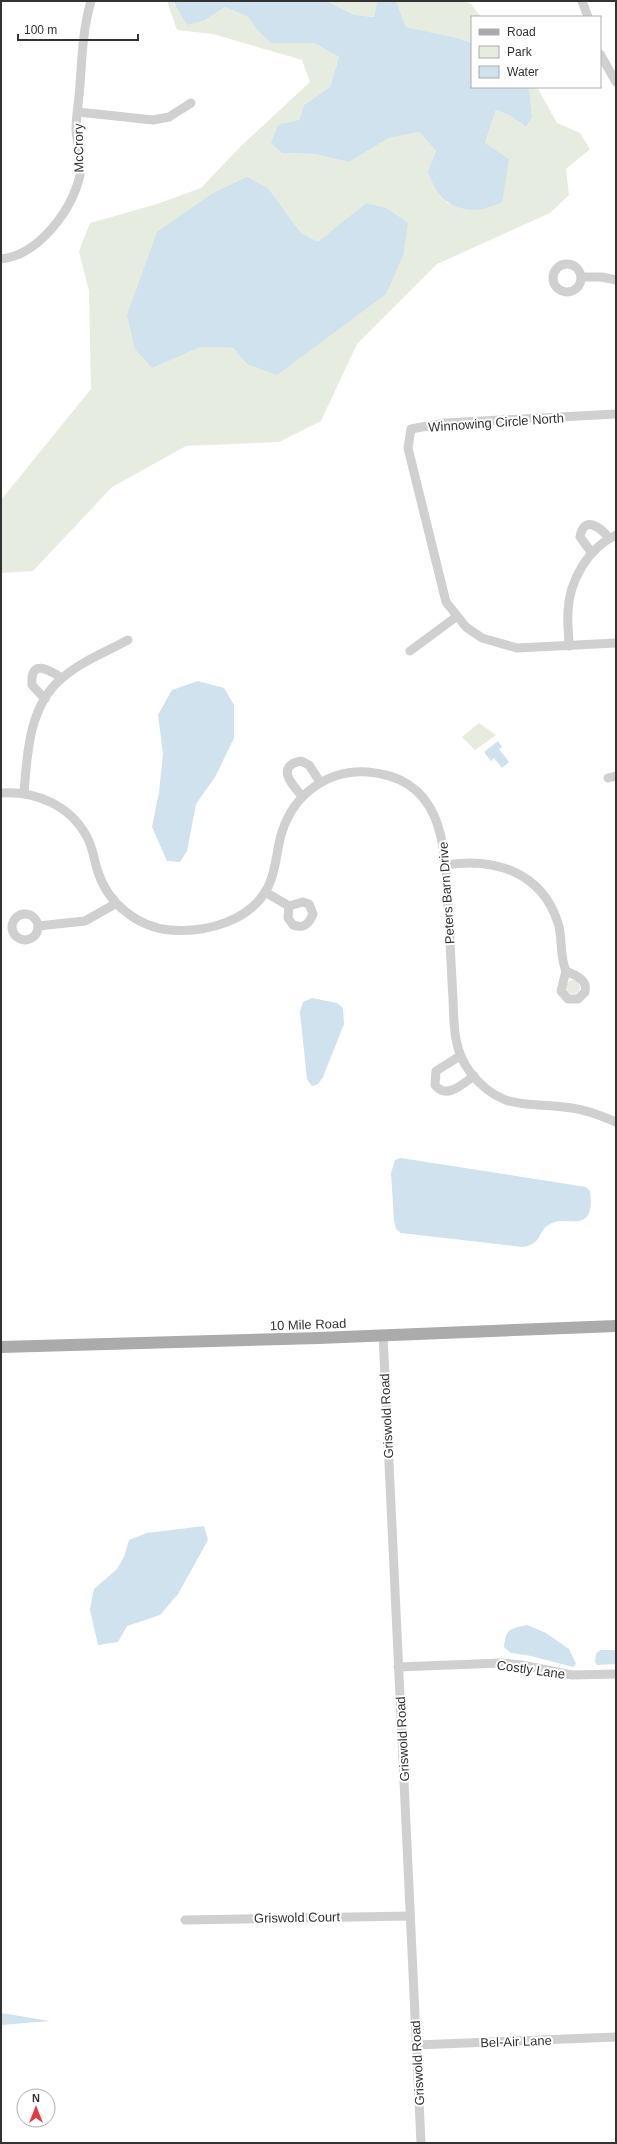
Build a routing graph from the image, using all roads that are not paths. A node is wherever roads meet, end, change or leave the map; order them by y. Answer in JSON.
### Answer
{"nodes":[{"id":1,"x":91,"y":1,"type":"edge"},
{"id":2,"x":582,"y":1,"type":"edge"},
{"id":3,"x":588,"y":16,"type":"edge"},
{"id":4,"x":601,"y":56,"type":"edge"},
{"id":5,"x":616,"y":82,"type":"edge"},
{"id":6,"x":190,"y":104,"type":"dead end"},
{"id":7,"x":78,"y":112,"type":"junction"},
{"id":8,"x":1,"y":259,"type":"edge"},
{"id":9,"x":582,"y":277,"type":"dead end"},
{"id":10,"x":616,"y":280,"type":"edge"},
{"id":11,"x":616,"y":414,"type":"edge"},
{"id":12,"x":613,"y":536,"type":"edge"},
{"id":13,"x":592,"y":553,"type":"junction"},
{"id":14,"x":456,"y":617,"type":"junction"},
{"id":15,"x":128,"y":640,"type":"dead end"},
{"id":16,"x":616,"y":643,"type":"edge"},
{"id":17,"x":569,"y":646,"type":"junction"},
{"id":18,"x":410,"y":651,"type":"dead end"},
{"id":19,"x":62,"y":678,"type":"junction"},
{"id":20,"x":45,"y":699,"type":"junction"},
{"id":21,"x":320,"y":782,"type":"junction"},
{"id":22,"x":1,"y":793,"type":"edge"},
{"id":23,"x":24,"y":793,"type":"junction"},
{"id":24,"x":302,"y":796,"type":"junction"},
{"id":25,"x":446,"y":865,"type":"junction"},
{"id":26,"x":265,"y":892,"type":"junction"},
{"id":27,"x":115,"y":904,"type":"junction"},
{"id":28,"x":289,"y":906,"type":"dead end"},
{"id":29,"x":38,"y":926,"type":"dead end"},
{"id":30,"x":566,"y":971,"type":"dead end"},
{"id":31,"x":460,"y":1056,"type":"junction"},
{"id":32,"x":474,"y":1076,"type":"junction"},
{"id":33,"x":616,"y":1122,"type":"edge"},
{"id":34,"x":616,"y":1326,"type":"edge"},
{"id":35,"x":382,"y":1335,"type":"junction"},
{"id":36,"x":1,"y":1347,"type":"edge"},
{"id":37,"x":398,"y":1667,"type":"junction"},
{"id":38,"x":616,"y":1674,"type":"edge"},
{"id":39,"x":410,"y":1916,"type":"junction"},
{"id":40,"x":185,"y":1920,"type":"dead end"},
{"id":41,"x":616,"y":2037,"type":"edge"},
{"id":42,"x":416,"y":2045,"type":"junction"},
{"id":43,"x":421,"y":2143,"type":"edge"}],
"edges":[{"from":1,"to":7,"type":"street","name":"McCrory"},
{"from":2,"to":3,"type":"street"},
{"from":4,"to":5,"type":"street"},
{"from":6,"to":7,"type":"street"},
{"from":7,"to":8,"type":"street","name":"McCrory"},
{"from":9,"to":10,"type":"street"},
{"from":11,"to":14,"type":"street","name":"Winnowing Circle North"},
{"from":12,"to":13,"type":"street"},
{"from":12,"to":13,"type":"street"},
{"from":13,"to":17,"type":"street"},
{"from":14,"to":17,"type":"street"},
{"from":14,"to":18,"type":"street"},
{"from":15,"to":19,"type":"street"},
{"from":16,"to":17,"type":"street"},
{"from":19,"to":20,"type":"street"},
{"from":19,"to":20,"type":"street"},
{"from":20,"to":23,"type":"street"},
{"from":21,"to":24,"type":"street","name":"Peters Barn Drive"},
{"from":21,"to":24,"type":"street"},
{"from":21,"to":25,"type":"street","name":"Peters Barn Drive"},
{"from":22,"to":23,"type":"street","name":"Peters Barn Drive"},
{"from":23,"to":27,"type":"street","name":"Peters Barn Drive"},
{"from":24,"to":26,"type":"street","name":"Peters Barn Drive"},
{"from":25,"to":30,"type":"street"},
{"from":25,"to":31,"type":"street","name":"Peters Barn Drive"},
{"from":26,"to":27,"type":"street","name":"Peters Barn Drive"},
{"from":26,"to":28,"type":"street"},
{"from":27,"to":29,"type":"street"},
{"from":31,"to":32,"type":"street","name":"Peters Barn Drive"},
{"from":31,"to":32,"type":"street"},
{"from":32,"to":33,"type":"street","name":"Peters Barn Drive"},
{"from":34,"to":35,"type":"main road","name":"10 Mile Road"},
{"from":35,"to":36,"type":"main road","name":"10 Mile Road"},
{"from":35,"to":37,"type":"street","name":"Griswold Road"},
{"from":37,"to":38,"type":"street","name":"Costly Lane"},
{"from":37,"to":39,"type":"street","name":"Griswold Road"},
{"from":39,"to":40,"type":"street","name":"Griswold Court"},
{"from":39,"to":42,"type":"street","name":"Griswold Road"},
{"from":41,"to":42,"type":"street","name":"Bel-Air Lane"},
{"from":42,"to":43,"type":"street","name":"Griswold Road"}]}
